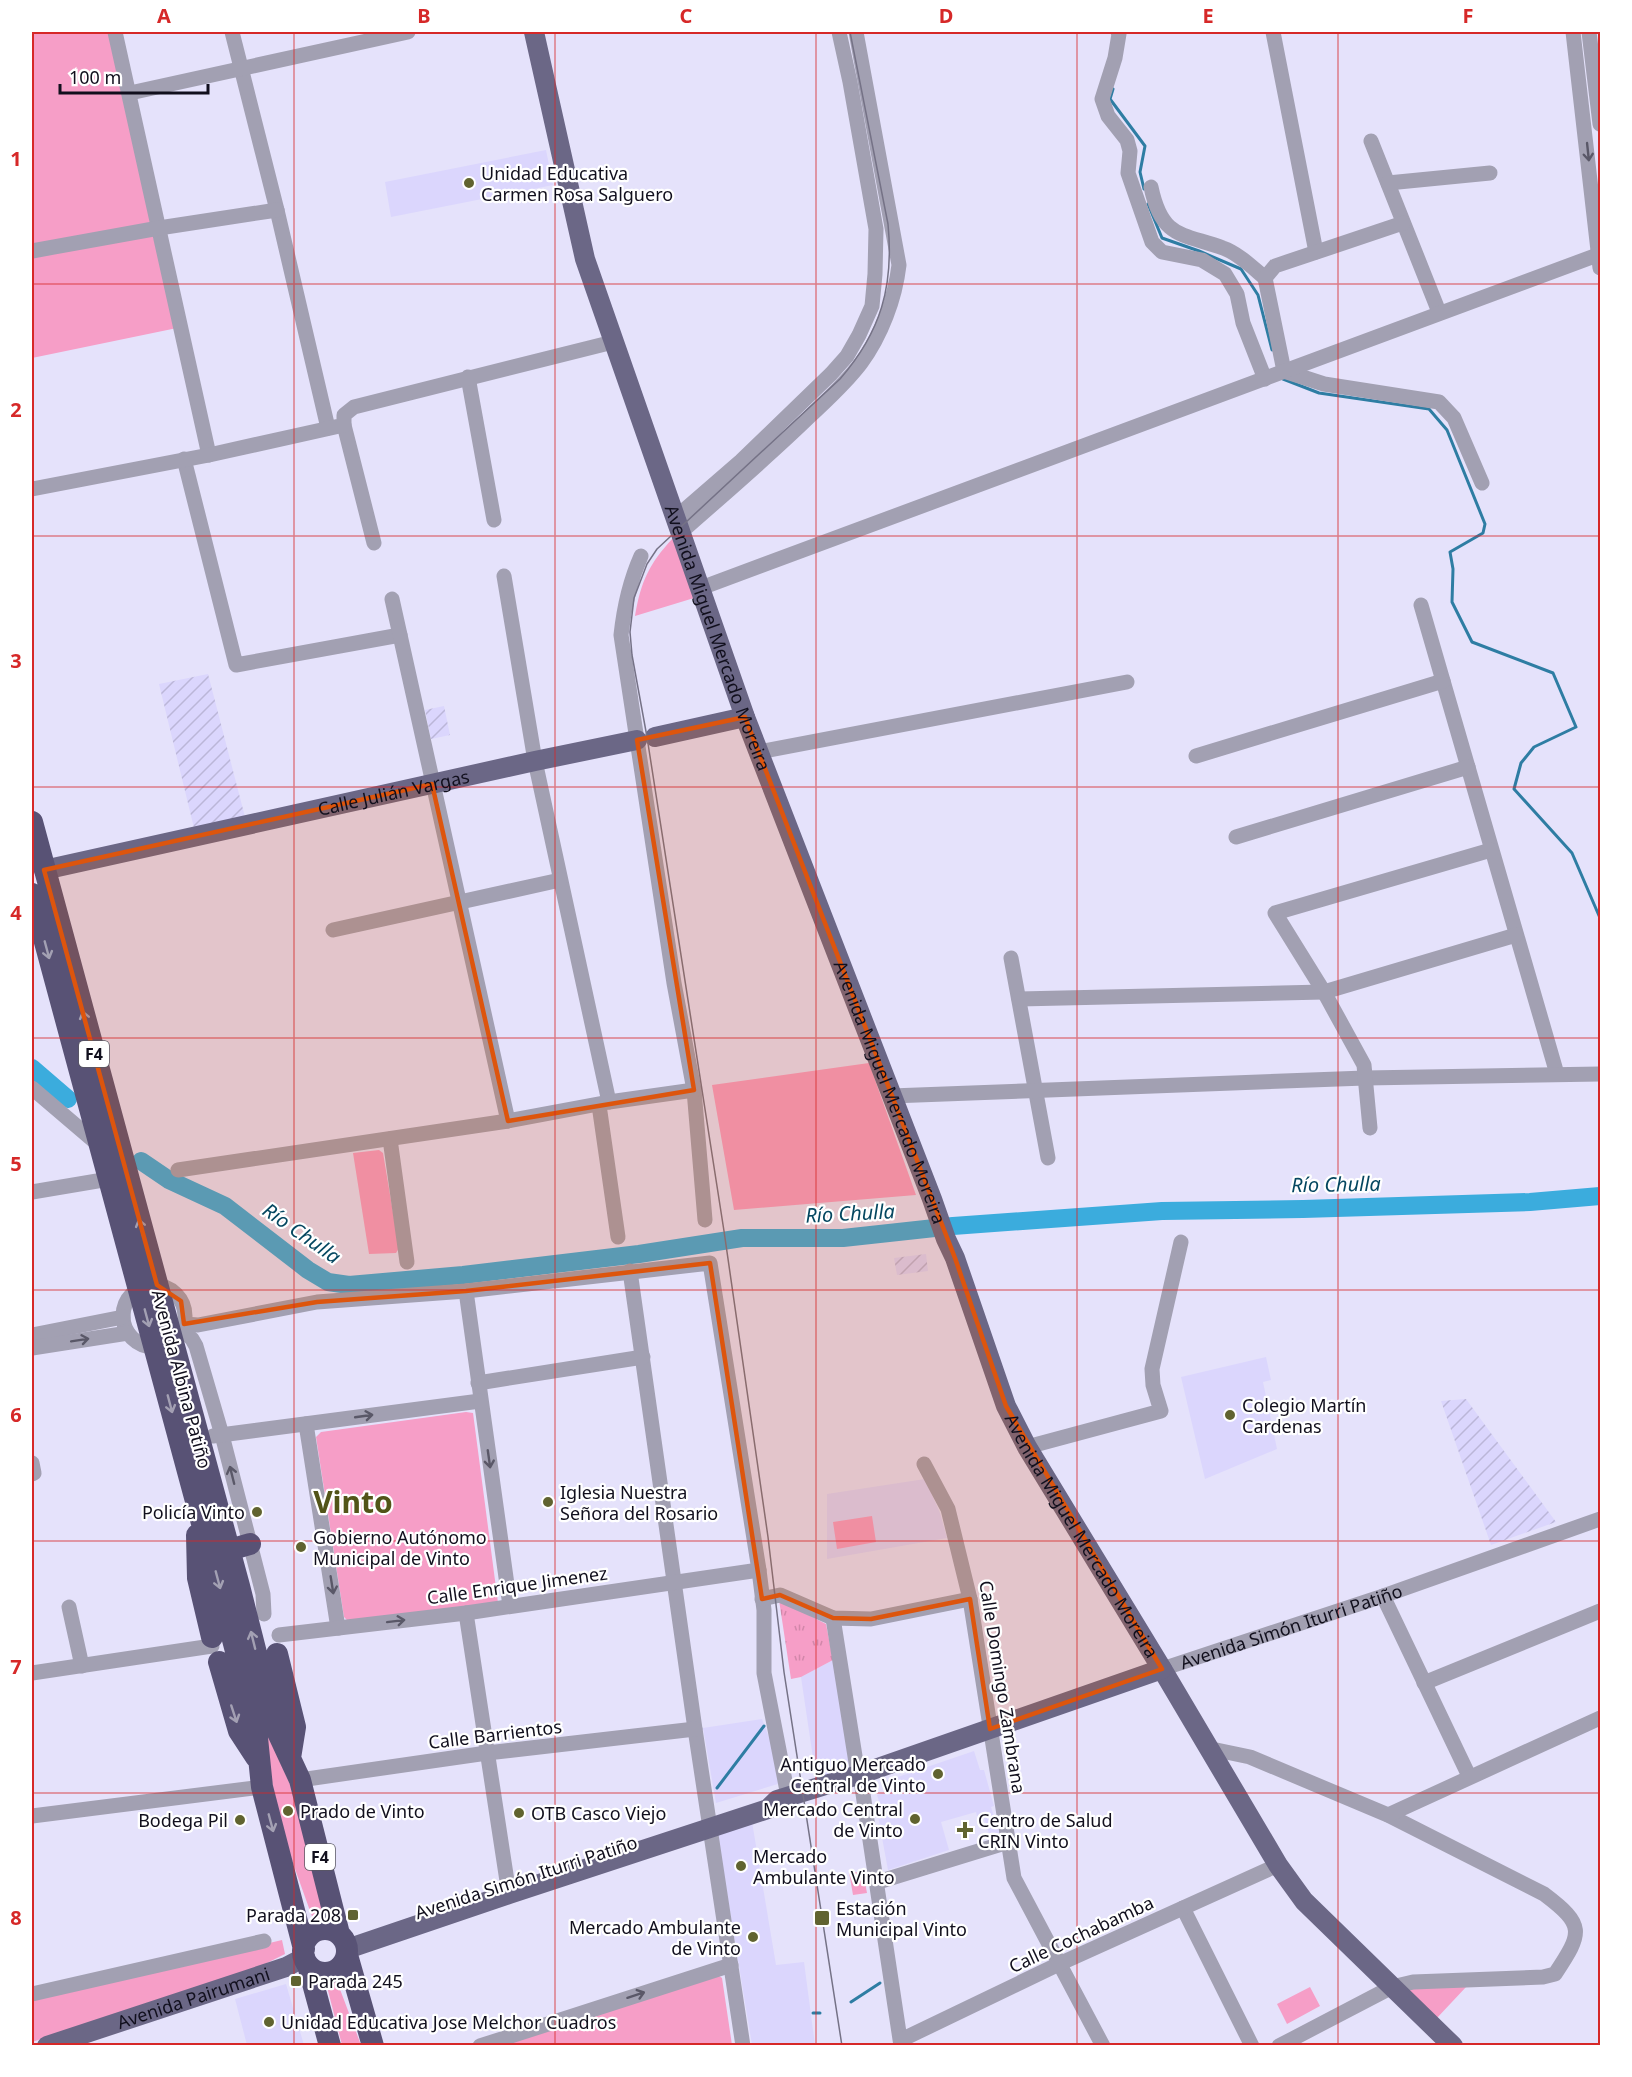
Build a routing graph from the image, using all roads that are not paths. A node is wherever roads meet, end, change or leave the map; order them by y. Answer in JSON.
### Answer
{"nodes":[{"id":1,"x":115,"y":32,"type":"edge"},
{"id":2,"x":232,"y":32,"type":"edge"},
{"id":3,"x":408,"y":32,"type":"edge"},
{"id":4,"x":534,"y":32,"type":"edge"},
{"id":5,"x":839,"y":32,"type":"edge"},
{"id":6,"x":856,"y":32,"type":"edge"},
{"id":7,"x":1118,"y":32,"type":"edge"},
{"id":8,"x":1273,"y":32,"type":"edge"},
{"id":9,"x":1573,"y":32,"type":"edge"},
{"id":10,"x":1589,"y":32,"type":"edge"},
{"id":11,"x":352,"y":38,"type":"edge"},
{"id":12,"x":241,"y":68,"type":"junction"},
{"id":13,"x":130,"y":93,"type":"junction"},
{"id":14,"x":1596,"y":113,"type":"edge"},
{"id":15,"x":1371,"y":141,"type":"dead end"},
{"id":16,"x":1490,"y":173,"type":"dead end"},
{"id":17,"x":1388,"y":183,"type":"junction"},
{"id":18,"x":1151,"y":187,"type":"dead end"},
{"id":19,"x":277,"y":210,"type":"junction"},
{"id":20,"x":1403,"y":223,"type":"junction"},
{"id":21,"x":159,"y":228,"type":"junction"},
{"id":22,"x":32,"y":251,"type":"edge"},
{"id":23,"x":1316,"y":252,"type":"junction"},
{"id":24,"x":1600,"y":259,"type":"edge"},
{"id":25,"x":1265,"y":278,"type":"junction"},
{"id":26,"x":1439,"y":312,"type":"junction"},
{"id":27,"x":613,"y":342,"type":"junction"},
{"id":28,"x":1277,"y":374,"type":"junction"},
{"id":29,"x":468,"y":377,"type":"junction"},
{"id":30,"x":336,"y":426,"type":"junction"},
{"id":31,"x":210,"y":455,"type":"junction"},
{"id":32,"x":184,"y":459,"type":"junction"},
{"id":33,"x":1482,"y":483,"type":"dead end"},
{"id":34,"x":32,"y":489,"type":"edge"},
{"id":35,"x":494,"y":520,"type":"dead end"},
{"id":36,"x":677,"y":526,"type":"junction"},
{"id":37,"x":374,"y":543,"type":"dead end"},
{"id":38,"x":641,"y":556,"type":"dead end"},
{"id":39,"x":504,"y":576,"type":"dead end"},
{"id":40,"x":701,"y":588,"type":"junction"},
{"id":41,"x":392,"y":599,"type":"dead end"},
{"id":42,"x":1421,"y":605,"type":"dead end"},
{"id":43,"x":400,"y":635,"type":"junction"},
{"id":44,"x":1443,"y":681,"type":"junction"},
{"id":45,"x":1127,"y":682,"type":"dead end"},
{"id":46,"x":745,"y":717,"type":"junction"},
{"id":47,"x":646,"y":738,"type":"junction"},
{"id":48,"x":759,"y":752,"type":"junction"},
{"id":49,"x":1196,"y":756,"type":"dead end"},
{"id":50,"x":535,"y":760,"type":"junction"},
{"id":51,"x":1468,"y":767,"type":"junction"},
{"id":52,"x":432,"y":784,"type":"junction"},
{"id":53,"x":32,"y":822,"type":"edge"},
{"id":54,"x":1236,"y":837,"type":"dead end"},
{"id":55,"x":1491,"y":850,"type":"junction"},
{"id":56,"x":44,"y":870,"type":"junction"},
{"id":57,"x":560,"y":880,"type":"junction"},
{"id":58,"x":32,"y":894,"type":"edge"},
{"id":59,"x":460,"y":904,"type":"junction"},
{"id":60,"x":333,"y":930,"type":"dead end"},
{"id":61,"x":1516,"y":935,"type":"junction"},
{"id":62,"x":1011,"y":958,"type":"dead end"},
{"id":63,"x":1324,"y":992,"type":"junction"},
{"id":64,"x":1019,"y":999,"type":"junction"},
{"id":65,"x":1557,"y":1074,"type":"junction"},
{"id":66,"x":1600,"y":1074,"type":"edge"},
{"id":67,"x":1365,"y":1078,"type":"junction"},
{"id":68,"x":32,"y":1088,"type":"edge"},
{"id":69,"x":694,"y":1090,"type":"junction"},
{"id":70,"x":1035,"y":1090,"type":"junction"},
{"id":71,"x":891,"y":1096,"type":"junction"},
{"id":72,"x":604,"y":1103,"type":"junction"},
{"id":73,"x":508,"y":1121,"type":"junction"},
{"id":74,"x":1370,"y":1128,"type":"dead end"},
{"id":75,"x":390,"y":1139,"type":"junction"},
{"id":76,"x":100,"y":1146,"type":"junction"},
{"id":77,"x":1048,"y":1158,"type":"dead end"},
{"id":78,"x":178,"y":1170,"type":"dead end"},
{"id":79,"x":109,"y":1179,"type":"junction"},
{"id":80,"x":32,"y":1192,"type":"edge"},
{"id":81,"x":705,"y":1221,"type":"dead end"},
{"id":82,"x":618,"y":1237,"type":"dead end"},
{"id":83,"x":1181,"y":1242,"type":"dead end"},
{"id":84,"x":407,"y":1262,"type":"dead end"},
{"id":85,"x":630,"y":1271,"type":"junction"},
{"id":86,"x":148,"y":1287,"type":"junction"},
{"id":87,"x":466,"y":1291,"type":"junction"},
{"id":88,"x":123,"y":1317,"type":"junction"},
{"id":89,"x":128,"y":1332,"type":"junction"},
{"id":90,"x":32,"y":1335,"type":"edge"},
{"id":91,"x":173,"y":1336,"type":"junction"},
{"id":92,"x":32,"y":1348,"type":"edge"},
{"id":93,"x":643,"y":1357,"type":"junction"},
{"id":94,"x":478,"y":1383,"type":"junction"},
{"id":95,"x":480,"y":1401,"type":"junction"},
{"id":96,"x":306,"y":1424,"type":"junction"},
{"id":97,"x":222,"y":1435,"type":"junction"},
{"id":98,"x":198,"y":1438,"type":"junction"},
{"id":99,"x":1027,"y":1447,"type":"junction"},
{"id":100,"x":32,"y":1463,"type":"edge"},
{"id":101,"x":924,"y":1464,"type":"dead end"},
{"id":102,"x":32,"y":1474,"type":"edge"},
{"id":103,"x":197,"y":1504,"type":"junction"},
{"id":104,"x":1600,"y":1519,"type":"edge"},
{"id":105,"x":239,"y":1547,"type":"junction"},
{"id":106,"x":759,"y":1570,"type":"junction"},
{"id":107,"x":675,"y":1583,"type":"junction"},
{"id":108,"x":1383,"y":1596,"type":"junction"},
{"id":109,"x":762,"y":1599,"type":"junction"},
{"id":110,"x":970,"y":1599,"type":"junction"},
{"id":111,"x":510,"y":1606,"type":"junction"},
{"id":112,"x":69,"y":1607,"type":"dead end"},
{"id":113,"x":1600,"y":1611,"type":"edge"},
{"id":114,"x":466,"y":1612,"type":"junction"},
{"id":115,"x":245,"y":1613,"type":"junction"},
{"id":116,"x":833,"y":1618,"type":"junction"},
{"id":117,"x":338,"y":1628,"type":"junction"},
{"id":118,"x":278,"y":1644,"type":"junction"},
{"id":119,"x":214,"y":1648,"type":"junction"},
{"id":120,"x":82,"y":1666,"type":"junction"},
{"id":121,"x":1162,"y":1669,"type":"junction"},
{"id":122,"x":32,"y":1673,"type":"edge"},
{"id":123,"x":251,"y":1673,"type":"junction"},
{"id":124,"x":1424,"y":1683,"type":"junction"},
{"id":125,"x":1600,"y":1718,"type":"edge"},
{"id":126,"x":695,"y":1729,"type":"junction"},
{"id":127,"x":990,"y":1729,"type":"junction"},
{"id":128,"x":1207,"y":1748,"type":"junction"},
{"id":129,"x":488,"y":1753,"type":"junction"},
{"id":130,"x":290,"y":1758,"type":"junction"},
{"id":131,"x":259,"y":1763,"type":"junction"},
{"id":132,"x":859,"y":1775,"type":"junction"},
{"id":133,"x":1470,"y":1776,"type":"junction"},
{"id":134,"x":300,"y":1780,"type":"junction"},
{"id":135,"x":262,"y":1787,"type":"junction"},
{"id":136,"x":783,"y":1798,"type":"junction"},
{"id":137,"x":1388,"y":1815,"type":"junction"},
{"id":138,"x":32,"y":1816,"type":"edge"},
{"id":139,"x":710,"y":1822,"type":"junction"},
{"id":140,"x":1008,"y":1842,"type":"junction"},
{"id":141,"x":1278,"y":1865,"type":"junction"},
{"id":142,"x":878,"y":1882,"type":"junction"},
{"id":143,"x":508,"y":1888,"type":"junction"},
{"id":144,"x":1183,"y":1908,"type":"junction"},
{"id":145,"x":264,"y":1941,"type":"dead end"},
{"id":146,"x":344,"y":1944,"type":"junction"},
{"id":147,"x":306,"y":1957,"type":"junction"},
{"id":148,"x":1059,"y":1964,"type":"junction"},
{"id":149,"x":731,"y":1965,"type":"junction"},
{"id":150,"x":1392,"y":1987,"type":"junction"},
{"id":151,"x":32,"y":1994,"type":"edge"},
{"id":152,"x":901,"y":2043,"type":"edge"},
{"id":153,"x":481,"y":2045,"type":"edge"},
{"id":154,"x":47,"y":2046,"type":"edge"},
{"id":155,"x":330,"y":2046,"type":"edge"},
{"id":156,"x":373,"y":2046,"type":"edge"},
{"id":157,"x":743,"y":2046,"type":"edge"},
{"id":158,"x":1103,"y":2046,"type":"edge"},
{"id":159,"x":1251,"y":2046,"type":"edge"},
{"id":160,"x":1278,"y":2046,"type":"edge"},
{"id":161,"x":1453,"y":2046,"type":"edge"}],
"edges":[{"from":1,"to":13,"type":"street"},
{"from":2,"to":12,"type":"street"},
{"from":3,"to":11,"type":"street"},
{"from":4,"to":27,"type":"main road","name":"Avenida Miguel Mercado Moreira"},
{"from":5,"to":36,"type":"street"},
{"from":6,"to":36,"type":"street"},
{"from":7,"to":28,"type":"street"},
{"from":8,"to":23,"type":"street"},
{"from":9,"to":14,"type":"street"},
{"from":10,"to":14,"type":"street"},
{"from":11,"to":12,"type":"street"},
{"from":12,"to":13,"type":"street"},
{"from":12,"to":19,"type":"street"},
{"from":13,"to":21,"type":"street"},
{"from":14,"to":24,"type":"street","one_way":true},
{"from":15,"to":17,"type":"street"},
{"from":16,"to":17,"type":"street"},
{"from":17,"to":20,"type":"street"},
{"from":18,"to":25,"type":"street"},
{"from":19,"to":21,"type":"street"},
{"from":19,"to":30,"type":"street"},
{"from":20,"to":23,"type":"street"},
{"from":20,"to":26,"type":"street"},
{"from":21,"to":22,"type":"street"},
{"from":21,"to":31,"type":"street"},
{"from":23,"to":25,"type":"street"},
{"from":24,"to":26,"type":"street"},
{"from":25,"to":28,"type":"street"},
{"from":26,"to":28,"type":"street"},
{"from":27,"to":29,"type":"street"},
{"from":27,"to":36,"type":"main road","name":"Avenida Miguel Mercado Moreira"},
{"from":28,"to":33,"type":"street"},
{"from":28,"to":40,"type":"street"},
{"from":29,"to":30,"type":"street"},
{"from":29,"to":35,"type":"street"},
{"from":30,"to":31,"type":"street"},
{"from":30,"to":37,"type":"street"},
{"from":31,"to":32,"type":"street"},
{"from":32,"to":34,"type":"street"},
{"from":32,"to":43,"type":"street"},
{"from":36,"to":40,"type":"main road","name":"Avenida Miguel Mercado Moreira"},
{"from":38,"to":47,"type":"street"},
{"from":39,"to":50,"type":"street"},
{"from":40,"to":46,"type":"main road","name":"Avenida Miguel Mercado Moreira"},
{"from":41,"to":43,"type":"street"},
{"from":42,"to":44,"type":"street"},
{"from":43,"to":52,"type":"street"},
{"from":44,"to":49,"type":"street"},
{"from":44,"to":51,"type":"street"},
{"from":45,"to":48,"type":"street"},
{"from":46,"to":47,"type":"main road","name":"Calle Julián Vargas"},
{"from":46,"to":48,"type":"main road","name":"Avenida Miguel Mercado Moreira"},
{"from":47,"to":50,"type":"main road","name":"Calle Julián Vargas"},
{"from":47,"to":69,"type":"street"},
{"from":48,"to":71,"type":"main road","name":"Avenida Miguel Mercado Moreira"},
{"from":50,"to":52,"type":"main road","name":"Calle Julián Vargas"},
{"from":50,"to":57,"type":"street"},
{"from":51,"to":54,"type":"street"},
{"from":51,"to":55,"type":"street"},
{"from":52,"to":56,"type":"main road","name":"Calle Julián Vargas"},
{"from":52,"to":59,"type":"street"},
{"from":53,"to":56,"type":"highway","name":"Avenida Albina Patiño","number":"F4"},
{"from":55,"to":61,"type":"street"},
{"from":55,"to":63,"type":"street"},
{"from":86,"to":56,"type":"highway","name":"Avenida Albina Patiño","number":"F4","one_way":true},
{"from":57,"to":59,"type":"street"},
{"from":57,"to":72,"type":"street"},
{"from":58,"to":76,"type":"highway","name":"Avenida Albina Patiño","number":"F4","one_way":true},
{"from":59,"to":60,"type":"street"},
{"from":59,"to":73,"type":"street"},
{"from":61,"to":63,"type":"street"},
{"from":61,"to":65,"type":"street"},
{"from":62,"to":64,"type":"street"},
{"from":63,"to":64,"type":"street"},
{"from":63,"to":67,"type":"street"},
{"from":64,"to":70,"type":"street"},
{"from":65,"to":66,"type":"street"},
{"from":65,"to":67,"type":"street"},
{"from":67,"to":70,"type":"street"},
{"from":67,"to":74,"type":"street"},
{"from":68,"to":76,"type":"street"},
{"from":69,"to":72,"type":"street"},
{"from":69,"to":81,"type":"street"},
{"from":70,"to":71,"type":"street"},
{"from":70,"to":77,"type":"street"},
{"from":71,"to":99,"type":"main road","name":"Avenida Miguel Mercado Moreira"},
{"from":72,"to":73,"type":"street"},
{"from":72,"to":82,"type":"street"},
{"from":73,"to":75,"type":"street"},
{"from":75,"to":78,"type":"street"},
{"from":75,"to":84,"type":"street"},
{"from":76,"to":79,"type":"highway","name":"Avenida Albina Patiño","number":"F4"},
{"from":79,"to":80,"type":"street"},
{"from":79,"to":86,"type":"highway","name":"Avenida Albina Patiño","number":"F4"},
{"from":83,"to":99,"type":"street"},
{"from":85,"to":87,"type":"street"},
{"from":85,"to":93,"type":"street"},
{"from":85,"to":106,"type":"street"},
{"from":86,"to":88,"type":"street"},
{"from":86,"to":91,"type":"highway","name":"Avenida Albina Patiño","number":"F4"},
{"from":86,"to":91,"type":"street"},
{"from":87,"to":91,"type":"street"},
{"from":87,"to":94,"type":"street"},
{"from":88,"to":89,"type":"street"},
{"from":88,"to":90,"type":"street"},
{"from":89,"to":91,"type":"street"},
{"from":92,"to":89,"type":"street","one_way":true},
{"from":91,"to":97,"type":"street"},
{"from":91,"to":98,"type":"highway","name":"Avenida Albina Patiño","number":"F4"},
{"from":91,"to":103,"type":"highway","name":"Avenida Albina Patiño","number":"F4","one_way":true},
{"from":93,"to":94,"type":"street"},
{"from":93,"to":107,"type":"street"},
{"from":94,"to":95,"type":"street"},
{"from":96,"to":95,"type":"street","one_way":true},
{"from":95,"to":111,"type":"street","one_way":true},
{"from":96,"to":97,"type":"street"},
{"from":96,"to":117,"type":"street","one_way":true},
{"from":97,"to":98,"type":"street"},
{"from":105,"to":97,"type":"street","one_way":true},
{"from":98,"to":105,"type":"highway","name":"Avenida Albina Patiño","number":"F4"},
{"from":99,"to":121,"type":"main road","name":"Avenida Miguel Mercado Moreira"},
{"from":100,"to":102,"type":"street"},
{"from":101,"to":110,"type":"street","name":"Calle Domingo Zambrana"},
{"from":103,"to":115,"type":"highway","name":"Avenida Albina Patiño","number":"F4","one_way":true},
{"from":103,"to":119,"type":"highway"},
{"from":104,"to":108,"type":"street","name":"Avenida Simón Iturri Patiño"},
{"from":105,"to":115,"type":"highway","name":"Avenida Albina Patiño","number":"F4"},
{"from":106,"to":107,"type":"street","name":"Calle Enrique Jimenez"},
{"from":106,"to":109,"type":"street"},
{"from":107,"to":111,"type":"street","name":"Calle Enrique Jimenez"},
{"from":107,"to":126,"type":"street"},
{"from":108,"to":121,"type":"street","name":"Avenida Simón Iturri Patiño"},
{"from":108,"to":124,"type":"street"},
{"from":109,"to":116,"type":"street"},
{"from":109,"to":136,"type":"street"},
{"from":110,"to":116,"type":"street"},
{"from":110,"to":127,"type":"street","name":"Calle Domingo Zambrana"},
{"from":111,"to":114,"type":"street","name":"Calle Enrique Jimenez"},
{"from":112,"to":120,"type":"street"},
{"from":113,"to":124,"type":"street"},
{"from":117,"to":114,"type":"street","name":"Calle Enrique Jimenez","one_way":true},
{"from":114,"to":129,"type":"street"},
{"from":115,"to":118,"type":"street"},
{"from":115,"to":119,"type":"street"},
{"from":115,"to":123,"type":"highway","name":"Avenida Albina Patiño","number":"F4"},
{"from":116,"to":132,"type":"street"},
{"from":117,"to":118,"type":"street","name":"Calle Enrique Jimenez"},
{"from":118,"to":123,"type":"street"},
{"from":118,"to":130,"type":"highway"},
{"from":119,"to":120,"type":"street"},
{"from":119,"to":123,"type":"street"},
{"from":119,"to":131,"type":"highway","one_way":true},
{"from":120,"to":122,"type":"street"},
{"from":121,"to":127,"type":"main road","name":"Avenida Simón Iturri Patiño"},
{"from":121,"to":128,"type":"main road","name":"Avenida Miguel Mercado Moreira"},
{"from":123,"to":130,"type":"highway","name":"Avenida Albina Patiño","number":"F4"},
{"from":123,"to":131,"type":"highway","name":"Avenida Albina Patiño","number":"F4"},
{"from":124,"to":133,"type":"street"},
{"from":125,"to":133,"type":"street"},
{"from":126,"to":129,"type":"street","name":"Calle Barrientos"},
{"from":126,"to":139,"type":"street"},
{"from":127,"to":132,"type":"main road","name":"Avenida Simón Iturri Patiño"},
{"from":127,"to":140,"type":"street","name":"Calle Domingo Zambrana"},
{"from":128,"to":137,"type":"street"},
{"from":128,"to":141,"type":"main road","name":"Avenida Miguel Mercado Moreira"},
{"from":129,"to":134,"type":"street","name":"Calle Barrientos"},
{"from":129,"to":143,"type":"street"},
{"from":130,"to":134,"type":"highway","name":"Avenida Albina Patiño","number":"F4"},
{"from":131,"to":135,"type":"highway","name":"Avenida Albina Patiño","number":"F4"},
{"from":132,"to":136,"type":"main road","name":"Avenida Simón Iturri Patiño"},
{"from":132,"to":142,"type":"street"},
{"from":133,"to":137,"type":"street"},
{"from":134,"to":146,"type":"highway","name":"Avenida Albina Patiño","number":"F4"},
{"from":135,"to":138,"type":"street"},
{"from":135,"to":147,"type":"highway","name":"Avenida Albina Patiño","number":"F4","one_way":true},
{"from":136,"to":139,"type":"main road","name":"Avenida Simón Iturri Patiño"},
{"from":137,"to":150,"type":"street"},
{"from":139,"to":143,"type":"main road","name":"Avenida Simón Iturri Patiño"},
{"from":139,"to":149,"type":"street"},
{"from":140,"to":142,"type":"street"},
{"from":140,"to":148,"type":"street","name":"Calle Domingo Zambrana"},
{"from":141,"to":144,"type":"street","name":"Calle Cochabamba"},
{"from":141,"to":150,"type":"main road","name":"Avenida Miguel Mercado Moreira"},
{"from":142,"to":152,"type":"street"},
{"from":143,"to":146,"type":"main road","name":"Avenida Simón Iturri Patiño"},
{"from":144,"to":148,"type":"street","name":"Calle Cochabamba"},
{"from":144,"to":159,"type":"street"},
{"from":145,"to":151,"type":"street"},
{"from":146,"to":147,"type":"highway"},
{"from":146,"to":147,"type":"highway"},
{"from":146,"to":156,"type":"highway","name":"Avenida Albina Patiño","number":"F4"},
{"from":147,"to":154,"type":"main road","name":"Avenida Pairumani"},
{"from":147,"to":155,"type":"highway","name":"Avenida Albina Patiño","number":"F4"},
{"from":148,"to":152,"type":"street","name":"Calle Cochabamba"},
{"from":148,"to":158,"type":"street","name":"Calle Domingo Zambrana"},
{"from":153,"to":149,"type":"street","one_way":true},
{"from":149,"to":157,"type":"street"},
{"from":150,"to":160,"type":"street"},
{"from":150,"to":161,"type":"main road","name":"Avenida Miguel Mercado Moreira"}]}
